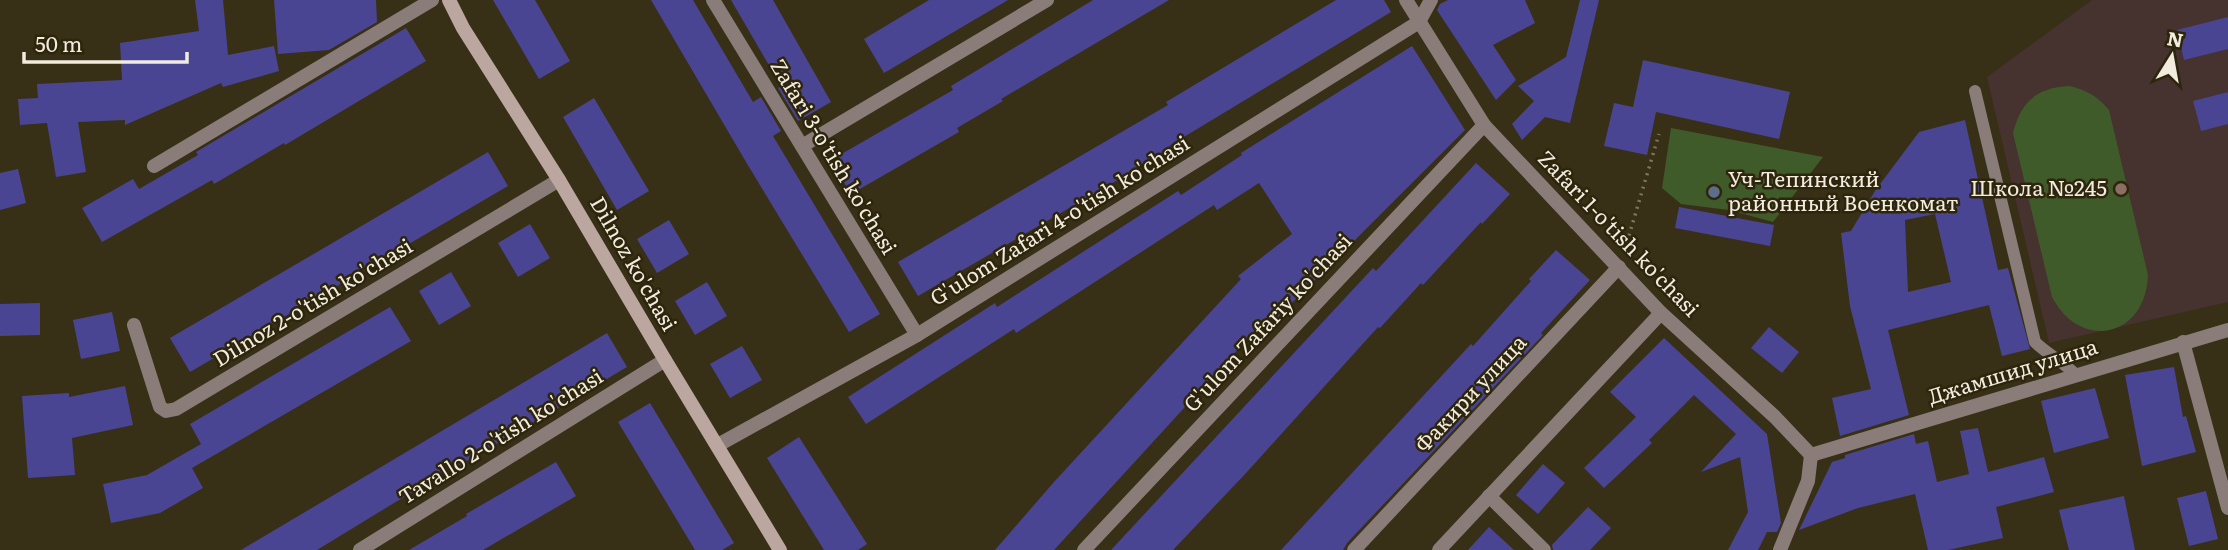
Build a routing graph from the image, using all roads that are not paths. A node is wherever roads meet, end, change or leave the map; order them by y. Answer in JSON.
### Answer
{"nodes":[{"id":1,"x":432,"y":0,"type":"edge"},
{"id":2,"x":449,"y":0,"type":"edge"},
{"id":3,"x":713,"y":0,"type":"edge"},
{"id":4,"x":1047,"y":0,"type":"edge"},
{"id":5,"x":1406,"y":0,"type":"edge"},
{"id":6,"x":1431,"y":0,"type":"edge"},
{"id":7,"x":1419,"y":22,"type":"junction"},
{"id":8,"x":1975,"y":91,"type":"dead end"},
{"id":9,"x":1484,"y":125,"type":"junction"},
{"id":10,"x":802,"y":146,"type":"junction"},
{"id":11,"x":154,"y":166,"type":"dead end"},
{"id":12,"x":559,"y":180,"type":"junction"},
{"id":13,"x":1619,"y":267,"type":"junction"},
{"id":14,"x":1661,"y":313,"type":"junction"},
{"id":15,"x":134,"y":325,"type":"dead end"},
{"id":16,"x":2228,"y":330,"type":"edge"},
{"id":17,"x":917,"y":335,"type":"junction"},
{"id":18,"x":2183,"y":342,"type":"junction"},
{"id":19,"x":665,"y":360,"type":"junction"},
{"id":20,"x":2076,"y":375,"type":"junction"},
{"id":21,"x":718,"y":445,"type":"junction"},
{"id":22,"x":1811,"y":455,"type":"junction"},
{"id":23,"x":1489,"y":496,"type":"junction"},
{"id":24,"x":2228,"y":508,"type":"edge"},
{"id":25,"x":360,"y":550,"type":"edge"},
{"id":26,"x":780,"y":550,"type":"edge"},
{"id":27,"x":1084,"y":550,"type":"edge"},
{"id":28,"x":1354,"y":550,"type":"edge"},
{"id":29,"x":1439,"y":550,"type":"edge"},
{"id":30,"x":1544,"y":550,"type":"edge"},
{"id":31,"x":1780,"y":550,"type":"edge"}],
"edges":[{"from":1,"to":11,"type":"street"},
{"from":2,"to":12,"type":"street","name":"Dilnoz ko'chasi"},
{"from":3,"to":10,"type":"street","name":"Zafari 3-o'tish ko'chasi"},
{"from":4,"to":10,"type":"street"},
{"from":5,"to":7,"type":"street","name":"Zafari 1-o'tish ko'chasi"},
{"from":6,"to":7,"type":"street"},
{"from":7,"to":9,"type":"street","name":"Zafari 1-o'tish ko'chasi"},
{"from":7,"to":17,"type":"street","name":"G'ulom Zafari 4-o'tish ko'chasi"},
{"from":8,"to":20,"type":"lane"},
{"from":9,"to":13,"type":"street","name":"Zafari 1-o'tish ko'chasi"},
{"from":9,"to":27,"type":"street","name":"G'ulom Zafariy ko'chasi"},
{"from":10,"to":17,"type":"street","name":"Zafari 3-o'tish ko'chasi"},
{"from":12,"to":15,"type":"street","name":"Dilnoz 2-o'tish ko'chasi"},
{"from":12,"to":19,"type":"street","name":"Dilnoz ko'chasi"},
{"from":13,"to":14,"type":"street","name":"Zafari 1-o'tish ko'chasi"},
{"from":13,"to":28,"type":"street","name":"Факири улица"},
{"from":14,"to":22,"type":"street","name":"Zafari 1-o'tish ko'chasi"},
{"from":14,"to":23,"type":"street"},
{"from":16,"to":18,"type":"street","name":"Джамшид улица"},
{"from":17,"to":21,"type":"street","name":"G'ulom Zafari 4-o'tish ko'chasi"},
{"from":18,"to":20,"type":"street","name":"Джамшид улица"},
{"from":18,"to":24,"type":"street"},
{"from":19,"to":21,"type":"street","name":"Dilnoz ko'chasi"},
{"from":19,"to":25,"type":"street","name":"Tavallo 2-o'tish ko'chasi"},
{"from":20,"to":22,"type":"street","name":"Джамшид улица"},
{"from":21,"to":26,"type":"street","name":"Dilnoz ko'chasi"},
{"from":22,"to":31,"type":"street"},
{"from":23,"to":29,"type":"street"},
{"from":23,"to":30,"type":"street"}]}
